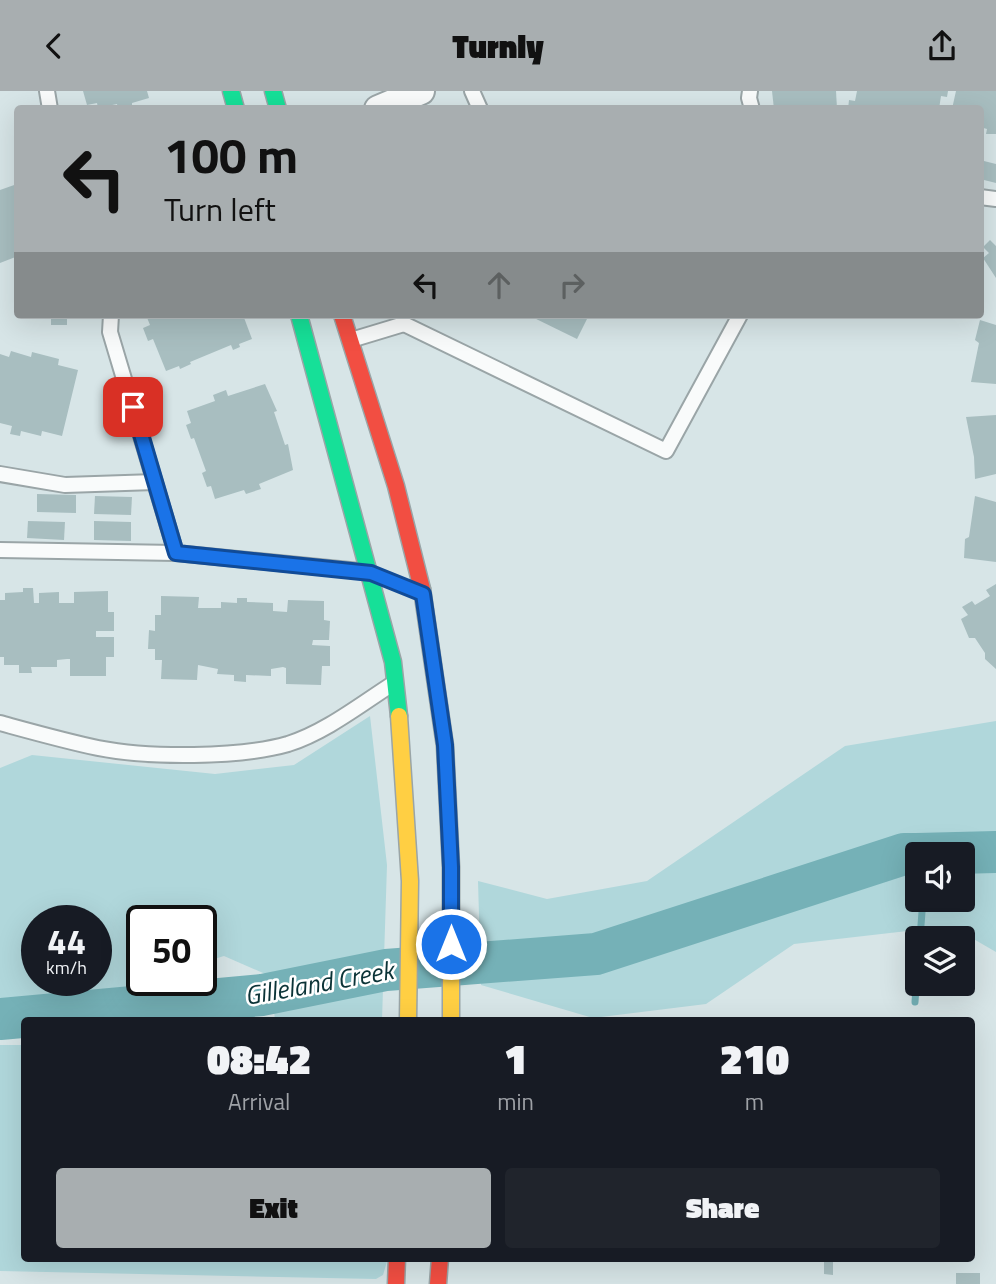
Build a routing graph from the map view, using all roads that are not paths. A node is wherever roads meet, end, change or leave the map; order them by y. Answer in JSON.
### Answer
{"nodes":[{"id":1,"x":421,"y":91,"type":"edge"},
{"id":2,"x":388,"y":105,"type":"edge"},
{"id":3,"x":111,"y":319,"type":"edge"},
{"id":4,"x":300,"y":319,"type":"edge"},
{"id":5,"x":343,"y":319,"type":"edge"},
{"id":6,"x":738,"y":319,"type":"edge"},
{"id":7,"x":350,"y":340,"type":"junction"},
{"id":8,"x":0,"y":474,"type":"edge"},
{"id":9,"x":155,"y":482,"type":"junction"},
{"id":10,"x":0,"y":551,"type":"edge"},
{"id":11,"x":176,"y":553,"type":"junction"},
{"id":12,"x":371,"y":573,"type":"junction"},
{"id":13,"x":423,"y":594,"type":"junction"},
{"id":14,"x":395,"y":682,"type":"junction"},
{"id":15,"x":0,"y":723,"type":"edge"},
{"id":16,"x":408,"y":1017,"type":"edge"},
{"id":17,"x":451,"y":1017,"type":"edge"},
{"id":18,"x":397,"y":1262,"type":"edge"},
{"id":19,"x":440,"y":1262,"type":"edge"},
{"id":20,"x":396,"y":1284,"type":"edge"},
{"id":21,"x":438,"y":1284,"type":"edge"}],
"edges":[{"from":1,"to":2,"type":"street"},
{"from":3,"to":9,"type":"lane"},
{"from":4,"to":12,"type":"main road"},
{"from":5,"to":7,"type":"main road"},
{"from":6,"to":7,"type":"lane"},
{"from":7,"to":13,"type":"main road"},
{"from":8,"to":9,"type":"lane"},
{"from":9,"to":11,"type":"lane"},
{"from":10,"to":11,"type":"lane"},
{"from":11,"to":12,"type":"lane"},
{"from":12,"to":13,"type":"main road"},
{"from":12,"to":14,"type":"main road"},
{"from":13,"to":17,"type":"main road"},
{"from":14,"to":15,"type":"lane"},
{"from":14,"to":16,"type":"main road"},
{"from":18,"to":20,"type":"main road"},
{"from":19,"to":21,"type":"main road"}]}
